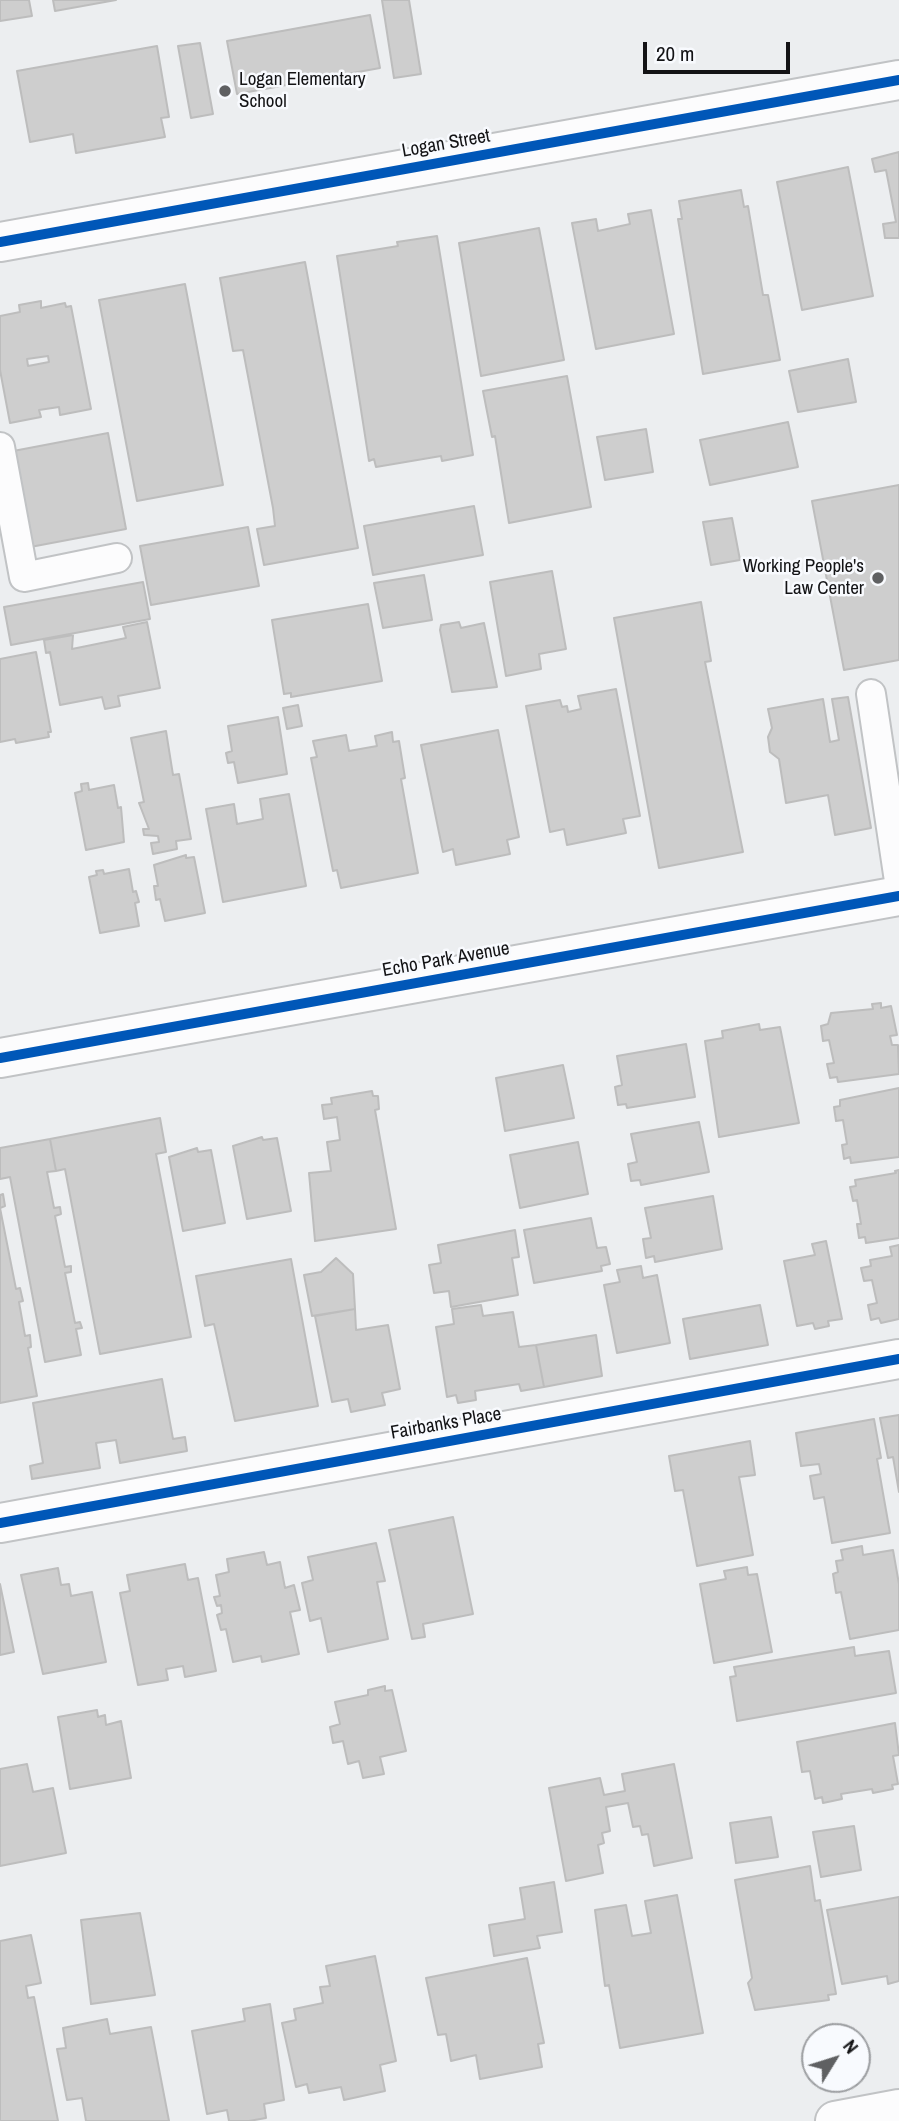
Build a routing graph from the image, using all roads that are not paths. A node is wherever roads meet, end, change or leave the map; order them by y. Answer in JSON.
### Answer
{"nodes":[{"id":1,"x":899,"y":80,"type":"edge"},
{"id":2,"x":0,"y":242,"type":"edge"},
{"id":3,"x":0,"y":447,"type":"edge"},
{"id":4,"x":117,"y":558,"type":"dead end"},
{"id":5,"x":871,"y":694,"type":"dead end"},
{"id":6,"x":899,"y":881,"type":"edge"},
{"id":7,"x":899,"y":896,"type":"edge"},
{"id":8,"x":0,"y":1058,"type":"edge"},
{"id":9,"x":899,"y":1359,"type":"edge"},
{"id":10,"x":0,"y":1523,"type":"edge"},
{"id":11,"x":899,"y":2109,"type":"edge"},
{"id":12,"x":835,"y":2121,"type":"edge"}],
"edges":[{"from":1,"to":2,"type":"street","name":"Logan Street"},
{"from":3,"to":4,"type":"lane"},
{"from":5,"to":6,"type":"lane"},
{"from":7,"to":8,"type":"street","name":"Echo Park Avenue"},
{"from":9,"to":10,"type":"street","name":"Fairbanks Place"},
{"from":11,"to":12,"type":"street"}]}
